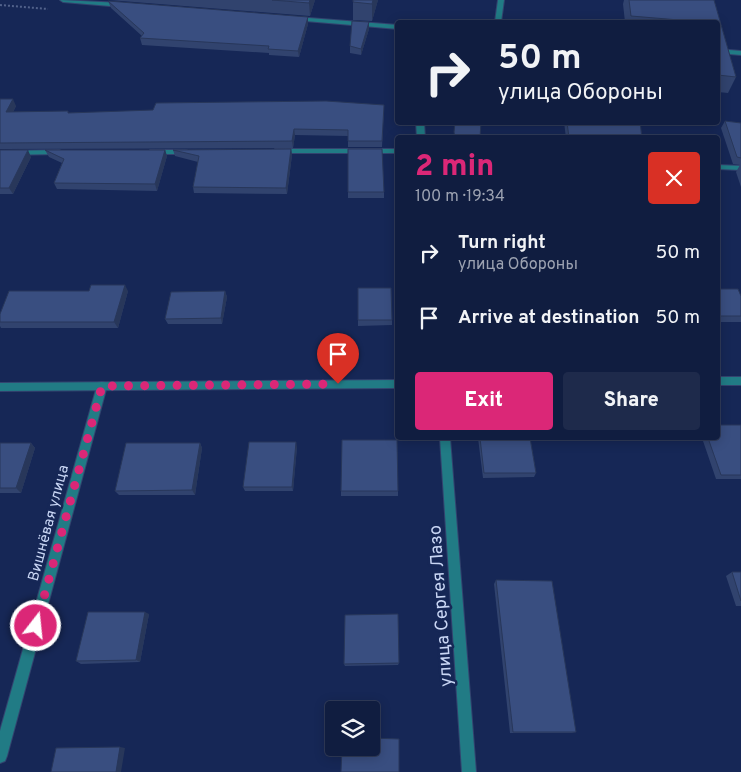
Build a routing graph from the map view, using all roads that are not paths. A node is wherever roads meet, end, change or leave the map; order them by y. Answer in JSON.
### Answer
{"nodes":[{"id":1,"x":63,"y":0,"type":"edge"},
{"id":2,"x":501,"y":0,"type":"edge"},
{"id":3,"x":132,"y":6,"type":"edge"},
{"id":4,"x":289,"y":18,"type":"edge"},
{"id":5,"x":498,"y":20,"type":"edge"},
{"id":6,"x":395,"y":27,"type":"edge"},
{"id":7,"x":720,"y":51,"type":"edge"},
{"id":8,"x":741,"y":53,"type":"edge"},
{"id":9,"x":395,"y":151,"type":"edge"},
{"id":10,"x":70,"y":152,"type":"edge"},
{"id":11,"x":139,"y":152,"type":"edge"},
{"id":12,"x":199,"y":152,"type":"edge"},
{"id":13,"x":268,"y":152,"type":"edge"},
{"id":14,"x":0,"y":153,"type":"edge"},
{"id":15,"x":720,"y":167,"type":"edge"},
{"id":16,"x":741,"y":168,"type":"edge"},
{"id":17,"x":720,"y":381,"type":"edge"},
{"id":18,"x":741,"y":381,"type":"edge"},
{"id":19,"x":395,"y":384,"type":"edge"},
{"id":20,"x":102,"y":386,"type":"junction"},
{"id":21,"x":0,"y":387,"type":"edge"},
{"id":22,"x":445,"y":440,"type":"edge"},
{"id":23,"x":0,"y":756,"type":"edge"},
{"id":24,"x":469,"y":772,"type":"edge"}],
"edges":[{"from":1,"to":3,"type":"street"},
{"from":2,"to":5,"type":"street"},
{"from":4,"to":6,"type":"street"},
{"from":7,"to":8,"type":"street"},
{"from":9,"to":13,"type":"street"},
{"from":10,"to":14,"type":"street"},
{"from":11,"to":12,"type":"street"},
{"from":15,"to":16,"type":"street"},
{"from":17,"to":18,"type":"street"},
{"from":19,"to":20,"type":"street"},
{"from":20,"to":21,"type":"street"},
{"from":20,"to":23,"type":"street","name":"Вишнёвая улица"},
{"from":22,"to":24,"type":"street","name":"улица Сергея Лазо"}]}
